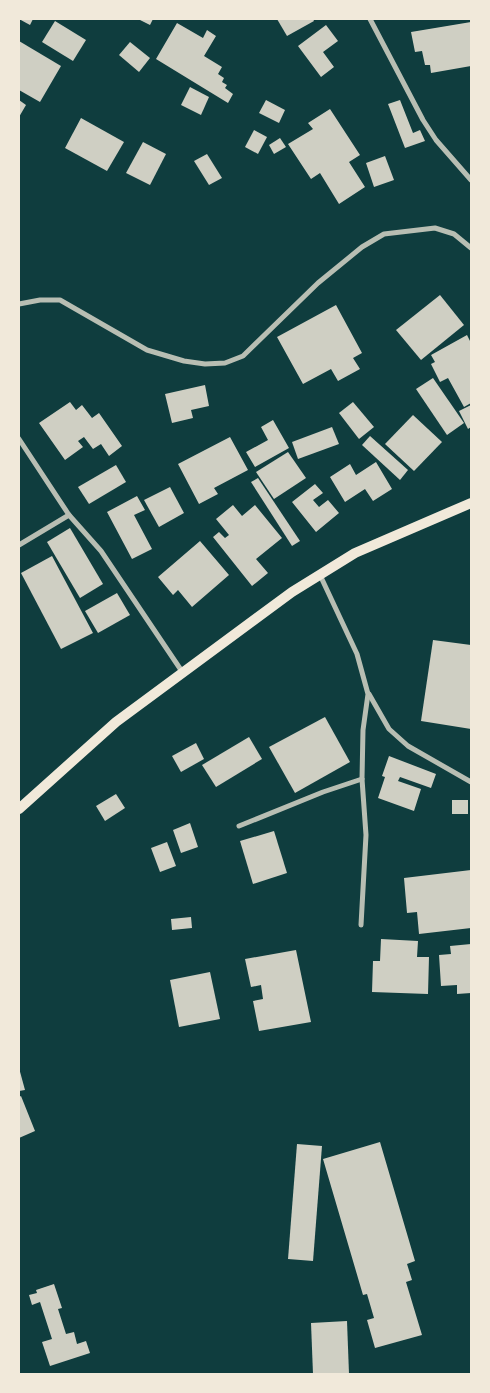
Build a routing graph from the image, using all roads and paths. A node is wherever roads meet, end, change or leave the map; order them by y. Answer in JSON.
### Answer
{"nodes":[{"id":1,"x":370,"y":19,"type":"edge"},
{"id":2,"x":471,"y":180,"type":"edge"},
{"id":3,"x":471,"y":248,"type":"edge"},
{"id":4,"x":19,"y":304,"type":"edge"},
{"id":5,"x":19,"y":439,"type":"edge"},
{"id":6,"x":21,"y":446,"type":"edge"},
{"id":7,"x":471,"y":503,"type":"edge"},
{"id":8,"x":69,"y":515,"type":"junction"},
{"id":9,"x":19,"y":545,"type":"edge"},
{"id":10,"x":320,"y":574,"type":"junction"},
{"id":11,"x":183,"y":673,"type":"junction"},
{"id":12,"x":368,"y":694,"type":"junction"},
{"id":13,"x":362,"y":779,"type":"junction"},
{"id":14,"x":471,"y":782,"type":"edge"},
{"id":15,"x":19,"y":809,"type":"edge"},
{"id":16,"x":239,"y":826,"type":"dead end"},
{"id":17,"x":361,"y":925,"type":"dead end"}],
"edges":[{"from":1,"to":2,"type":"street"},
{"from":3,"to":4,"type":"street"},
{"from":5,"to":6,"type":"street"},
{"from":6,"to":8,"type":"street"},
{"from":7,"to":10,"type":"main road"},
{"from":8,"to":9,"type":"street"},
{"from":8,"to":11,"type":"street"},
{"from":10,"to":11,"type":"main road"},
{"from":10,"to":12,"type":"street"},
{"from":11,"to":15,"type":"main road"},
{"from":12,"to":13,"type":"street"},
{"from":12,"to":14,"type":"street"},
{"from":13,"to":16,"type":"street"},
{"from":13,"to":17,"type":"street"}]}
